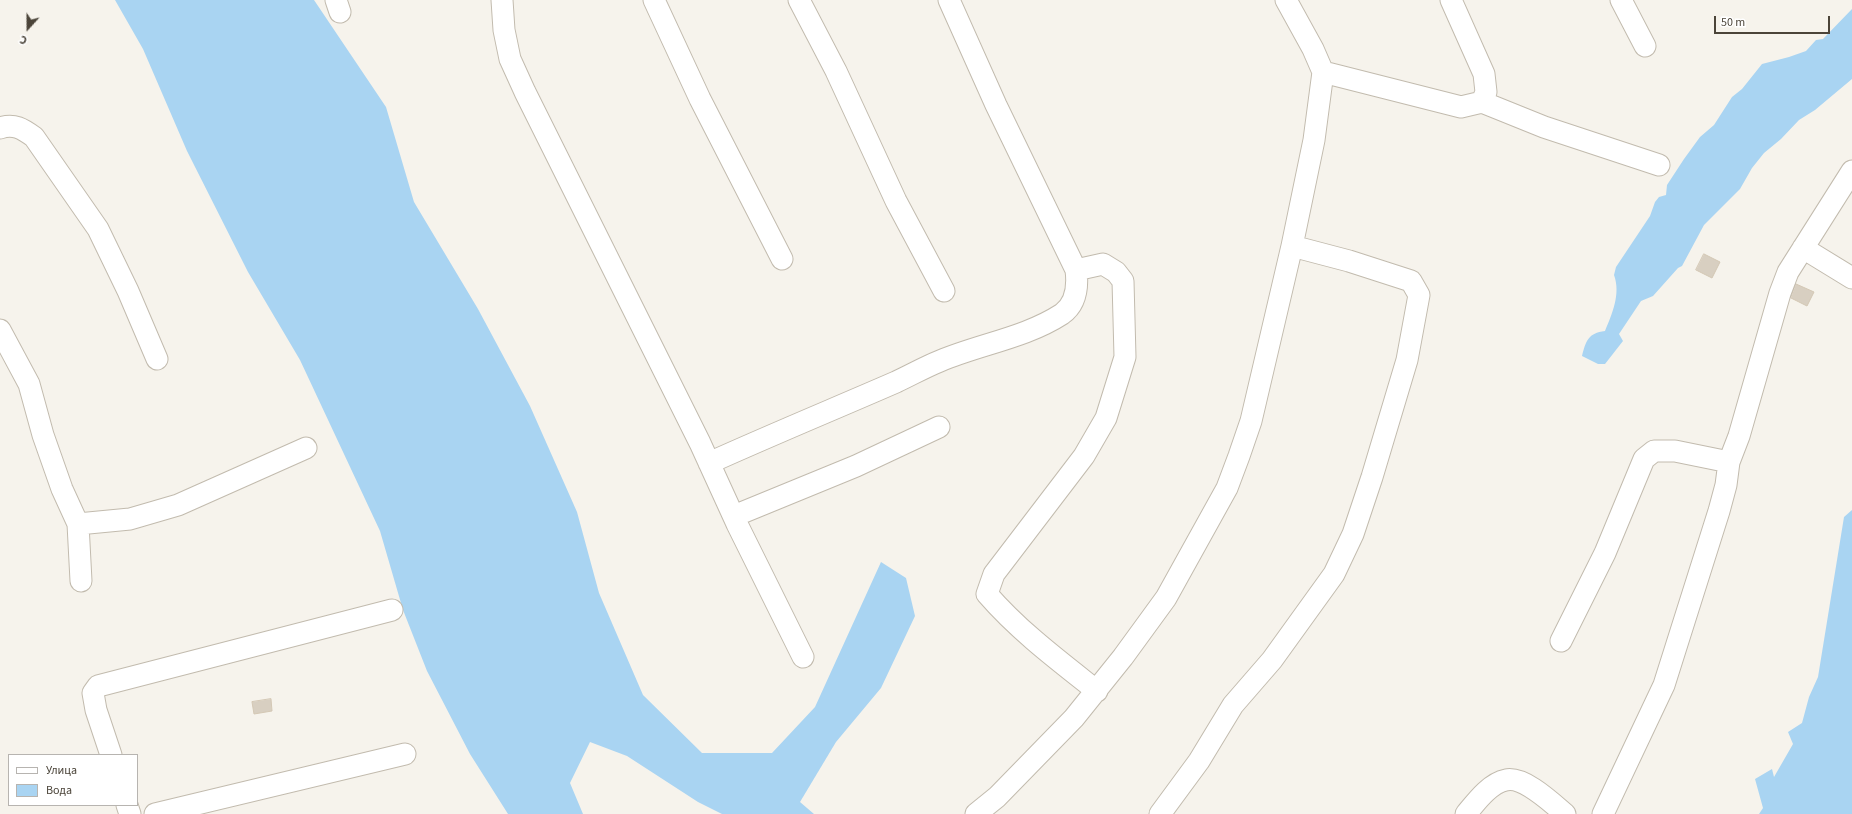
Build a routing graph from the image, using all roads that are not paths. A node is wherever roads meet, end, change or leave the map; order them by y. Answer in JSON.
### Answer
{"nodes":[{"id":1,"x":502,"y":0,"type":"edge"},
{"id":2,"x":654,"y":0,"type":"edge"},
{"id":3,"x":799,"y":0,"type":"edge"},
{"id":4,"x":949,"y":0,"type":"edge"},
{"id":5,"x":1286,"y":0,"type":"edge"},
{"id":6,"x":1451,"y":0,"type":"edge"},
{"id":7,"x":1621,"y":0,"type":"edge"},
{"id":8,"x":1645,"y":46,"type":"dead end"},
{"id":9,"x":1323,"y":72,"type":"junction"},
{"id":10,"x":1482,"y":102,"type":"junction"},
{"id":11,"x":0,"y":128,"type":"edge"},
{"id":12,"x":1659,"y":165,"type":"dead end"},
{"id":13,"x":1852,"y":171,"type":"edge"},
{"id":14,"x":1292,"y":246,"type":"junction"},
{"id":15,"x":1803,"y":248,"type":"junction"},
{"id":16,"x":782,"y":259,"type":"dead end"},
{"id":17,"x":1076,"y":270,"type":"junction"},
{"id":18,"x":1852,"y":278,"type":"edge"},
{"id":19,"x":944,"y":291,"type":"dead end"},
{"id":20,"x":0,"y":330,"type":"edge"},
{"id":21,"x":157,"y":359,"type":"dead end"},
{"id":22,"x":939,"y":427,"type":"dead end"},
{"id":23,"x":306,"y":448,"type":"dead end"},
{"id":24,"x":1729,"y":462,"type":"junction"},
{"id":25,"x":709,"y":464,"type":"junction"},
{"id":26,"x":734,"y":516,"type":"junction"},
{"id":27,"x":78,"y":524,"type":"junction"},
{"id":28,"x":82,"y":581,"type":"dead end"},
{"id":29,"x":392,"y":610,"type":"dead end"},
{"id":30,"x":1561,"y":640,"type":"dead end"},
{"id":31,"x":803,"y":657,"type":"dead end"},
{"id":32,"x":1097,"y":691,"type":"junction"},
{"id":33,"x":111,"y":754,"type":"edge"},
{"id":34,"x":405,"y":754,"type":"dead end"},
{"id":35,"x":155,"y":814,"type":"edge"},
{"id":36,"x":976,"y":814,"type":"edge"},
{"id":37,"x":1160,"y":814,"type":"edge"},
{"id":38,"x":1466,"y":814,"type":"edge"},
{"id":39,"x":1565,"y":814,"type":"edge"},
{"id":40,"x":1603,"y":814,"type":"edge"}],
"edges":[{"from":1,"to":25,"type":"street"},
{"from":2,"to":16,"type":"street"},
{"from":3,"to":19,"type":"street"},
{"from":4,"to":17,"type":"street"},
{"from":5,"to":9,"type":"street"},
{"from":6,"to":10,"type":"street"},
{"from":7,"to":8,"type":"street"},
{"from":9,"to":10,"type":"street"},
{"from":9,"to":14,"type":"street"},
{"from":10,"to":12,"type":"street"},
{"from":11,"to":21,"type":"street"},
{"from":13,"to":15,"type":"street"},
{"from":14,"to":32,"type":"street"},
{"from":14,"to":37,"type":"street"},
{"from":15,"to":18,"type":"street"},
{"from":15,"to":24,"type":"street"},
{"from":17,"to":25,"type":"street"},
{"from":17,"to":32,"type":"street"},
{"from":20,"to":27,"type":"street"},
{"from":22,"to":26,"type":"street"},
{"from":23,"to":27,"type":"street"},
{"from":24,"to":30,"type":"street"},
{"from":24,"to":40,"type":"street"},
{"from":25,"to":26,"type":"street"},
{"from":26,"to":31,"type":"street"},
{"from":27,"to":28,"type":"street"},
{"from":29,"to":33,"type":"street"},
{"from":32,"to":36,"type":"street"},
{"from":34,"to":35,"type":"street"},
{"from":38,"to":39,"type":"street"}]}
